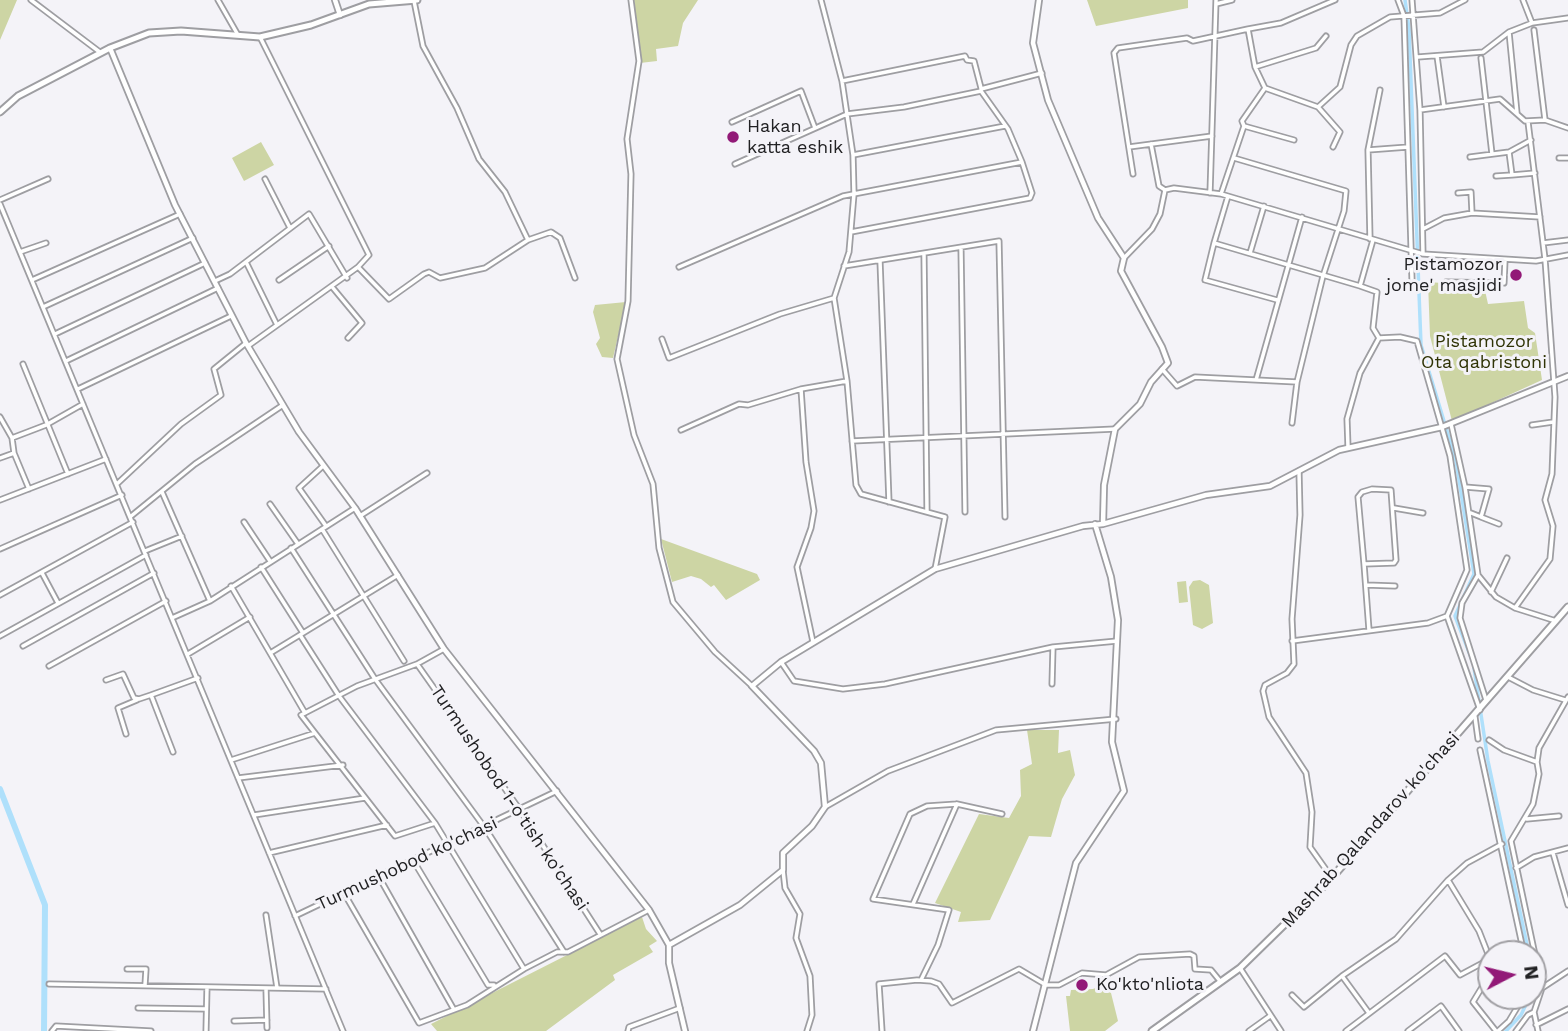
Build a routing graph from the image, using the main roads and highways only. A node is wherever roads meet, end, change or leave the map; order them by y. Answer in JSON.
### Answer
{"nodes":[{"id":1,"x":415,"y":0,"type":"edge"},
{"id":2,"x":0,"y":112,"type":"edge"},
{"id":3,"x":1568,"y":607,"type":"edge"},
{"id":4,"x":1152,"y":1031,"type":"edge"}],
"edges":[{"from":1,"to":2,"type":"main road"},
{"from":3,"to":4,"type":"main road","name":"Mashrab Qalandarov ko'chasi"}]}
